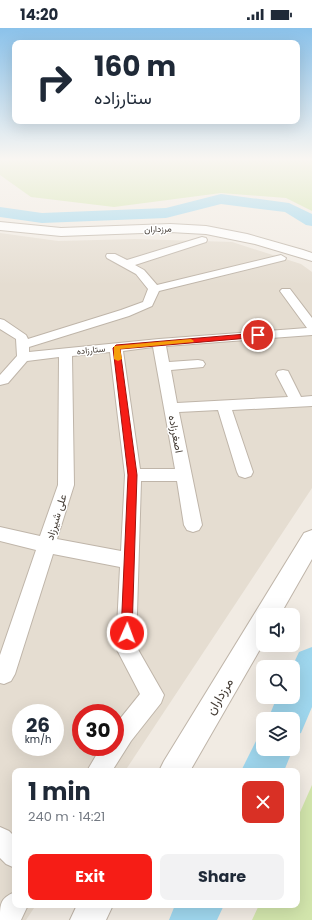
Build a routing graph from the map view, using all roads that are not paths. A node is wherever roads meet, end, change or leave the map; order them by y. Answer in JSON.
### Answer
{"nodes":[{"id":1,"x":0,"y":226,"type":"edge"},
{"id":2,"x":202,"y":240,"type":"dead end"},
{"id":3,"x":111,"y":256,"type":"dead end"},
{"id":4,"x":312,"y":257,"type":"edge"},
{"id":5,"x":281,"y":258,"type":"dead end"},
{"id":6,"x":126,"y":264,"type":"junction"},
{"id":7,"x":154,"y":289,"type":"junction"},
{"id":8,"x":286,"y":291,"type":"dead end"},
{"id":9,"x":0,"y":323,"type":"edge"},
{"id":10,"x":312,"y":326,"type":"edge"},
{"id":11,"x":312,"y":331,"type":"edge"},
{"id":12,"x":159,"y":343,"type":"junction"},
{"id":13,"x":116,"y":348,"type":"junction"},
{"id":14,"x":23,"y":351,"type":"junction"},
{"id":15,"x":65,"y":353,"type":"junction"},
{"id":16,"x":198,"y":364,"type":"dead end"},
{"id":17,"x":163,"y":366,"type":"junction"},
{"id":18,"x":283,"y":374,"type":"dead end"},
{"id":19,"x":0,"y":381,"type":"edge"},
{"id":20,"x":312,"y":401,"type":"edge"},
{"id":21,"x":297,"y":402,"type":"junction"},
{"id":22,"x":223,"y":405,"type":"junction"},
{"id":23,"x":171,"y":408,"type":"junction"},
{"id":24,"x":245,"y":472,"type":"dead end"},
{"id":25,"x":133,"y":475,"type":"junction"},
{"id":26,"x":184,"y":476,"type":"junction"},
{"id":27,"x":193,"y":525,"type":"dead end"},
{"id":28,"x":0,"y":534,"type":"edge"},
{"id":29,"x":312,"y":539,"type":"edge"},
{"id":30,"x":47,"y":545,"type":"junction"},
{"id":31,"x":130,"y":561,"type":"junction"},
{"id":32,"x":271,"y":608,"type":"edge"},
{"id":33,"x":256,"y":633,"type":"edge"},
{"id":34,"x":4,"y":674,"type":"dead end"},
{"id":35,"x":124,"y":732,"type":"edge"},
{"id":36,"x":109,"y":756,"type":"edge"},
{"id":37,"x":101,"y":768,"type":"edge"},
{"id":38,"x":176,"y":768,"type":"edge"},
{"id":39,"x":0,"y":840,"type":"edge"},
{"id":40,"x":12,"y":852,"type":"edge"},
{"id":41,"x":13,"y":908,"type":"edge"},
{"id":42,"x":94,"y":908,"type":"edge"},
{"id":43,"x":6,"y":920,"type":"edge"},
{"id":44,"x":87,"y":920,"type":"edge"}],
"edges":[{"from":1,"to":4,"type":"street","name":"مرزداران"},
{"from":2,"to":6,"type":"street"},
{"from":3,"to":6,"type":"street"},
{"from":5,"to":7,"type":"street"},
{"from":6,"to":7,"type":"street"},
{"from":7,"to":14,"type":"street"},
{"from":8,"to":10,"type":"street"},
{"from":9,"to":14,"type":"street"},
{"from":11,"to":12,"type":"street","name":"ستارزاده"},
{"from":12,"to":13,"type":"street","name":"ستارزاده"},
{"from":12,"to":17,"type":"street","name":"اصغرزاده"},
{"from":13,"to":15,"type":"street","name":"ستارزاده"},
{"from":13,"to":25,"type":"street"},
{"from":14,"to":15,"type":"street","name":"ستارزاده"},
{"from":14,"to":19,"type":"street"},
{"from":15,"to":30,"type":"street","name":"علی شیرزاد"},
{"from":16,"to":17,"type":"street"},
{"from":17,"to":23,"type":"street","name":"اصغرزاده"},
{"from":18,"to":21,"type":"street"},
{"from":20,"to":21,"type":"street"},
{"from":21,"to":22,"type":"street"},
{"from":22,"to":23,"type":"street"},
{"from":22,"to":24,"type":"street"},
{"from":23,"to":26,"type":"street","name":"اصغرزاده"},
{"from":25,"to":26,"type":"street"},
{"from":25,"to":31,"type":"street"},
{"from":26,"to":27,"type":"street","name":"اصغرزاده"},
{"from":28,"to":30,"type":"street"},
{"from":29,"to":32,"type":"street"},
{"from":30,"to":31,"type":"street"},
{"from":30,"to":34,"type":"street","name":"علی شیرزاد"},
{"from":31,"to":35,"type":"street"},
{"from":33,"to":38,"type":"street","name":"مرزداران"},
{"from":36,"to":37,"type":"street"},
{"from":39,"to":40,"type":"street"},
{"from":41,"to":43,"type":"street"},
{"from":42,"to":44,"type":"street"}]}
